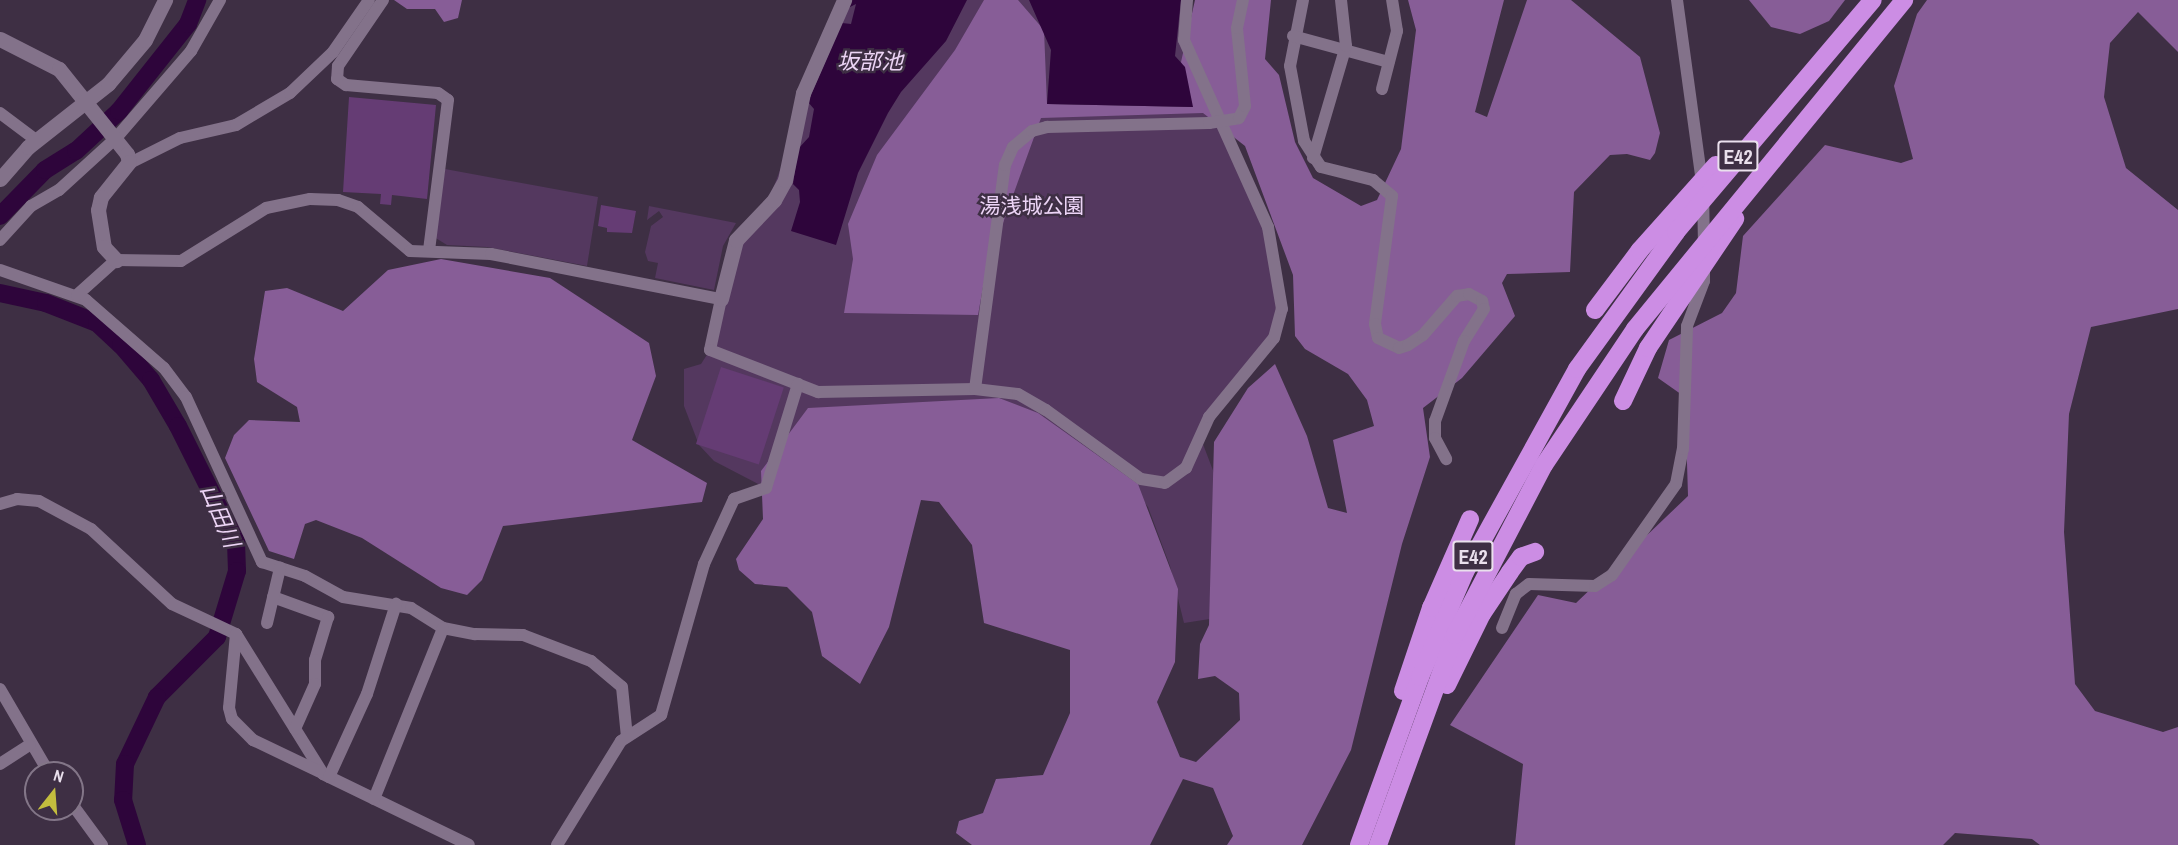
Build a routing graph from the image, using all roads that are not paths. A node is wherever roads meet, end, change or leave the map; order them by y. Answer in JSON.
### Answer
{"nodes":[{"id":1,"x":165,"y":0,"type":"edge"},
{"id":2,"x":220,"y":0,"type":"edge"},
{"id":3,"x":369,"y":0,"type":"edge"},
{"id":4,"x":383,"y":0,"type":"edge"},
{"id":5,"x":844,"y":0,"type":"edge"},
{"id":6,"x":1187,"y":0,"type":"edge"},
{"id":7,"x":1243,"y":0,"type":"edge"},
{"id":8,"x":1303,"y":0,"type":"edge"},
{"id":9,"x":1341,"y":0,"type":"edge"},
{"id":10,"x":1392,"y":0,"type":"edge"},
{"id":11,"x":1677,"y":0,"type":"edge"},
{"id":12,"x":1874,"y":0,"type":"edge"},
{"id":13,"x":1904,"y":0,"type":"edge"},
{"id":14,"x":1293,"y":36,"type":"junction"},
{"id":15,"x":0,"y":39,"type":"edge"},
{"id":16,"x":1871,"y":42,"type":"junction"},
{"id":17,"x":1345,"y":50,"type":"junction"},
{"id":18,"x":1389,"y":62,"type":"junction"},
{"id":19,"x":1804,"y":81,"type":"junction"},
{"id":20,"x":1382,"y":89,"type":"dead end"},
{"id":21,"x":90,"y":104,"type":"junction"},
{"id":22,"x":1,"y":115,"type":"edge"},
{"id":23,"x":1221,"y":122,"type":"junction"},
{"id":24,"x":114,"y":136,"type":"junction"},
{"id":25,"x":36,"y":140,"type":"junction"},
{"id":26,"x":1313,"y":158,"type":"junction"},
{"id":27,"x":126,"y":165,"type":"junction"},
{"id":28,"x":0,"y":179,"type":"edge"},
{"id":29,"x":0,"y":240,"type":"edge"},
{"id":30,"x":429,"y":250,"type":"junction"},
{"id":31,"x":116,"y":260,"type":"junction"},
{"id":32,"x":0,"y":270,"type":"edge"},
{"id":33,"x":77,"y":295,"type":"junction"},
{"id":34,"x":721,"y":299,"type":"junction"},
{"id":35,"x":1595,"y":310,"type":"dead end"},
{"id":36,"x":798,"y":384,"type":"junction"},
{"id":37,"x":975,"y":389,"type":"junction"},
{"id":38,"x":1623,"y":401,"type":"dead end"},
{"id":39,"x":1446,"y":459,"type":"dead end"},
{"id":40,"x":0,"y":504,"type":"edge"},
{"id":41,"x":1470,"y":519,"type":"dead end"},
{"id":42,"x":1535,"y":552,"type":"dead end"},
{"id":43,"x":280,"y":568,"type":"junction"},
{"id":44,"x":273,"y":597,"type":"junction"},
{"id":45,"x":396,"y":604,"type":"junction"},
{"id":46,"x":267,"y":623,"type":"dead end"},
{"id":47,"x":443,"y":628,"type":"junction"},
{"id":48,"x":1502,"y":628,"type":"dead end"},
{"id":49,"x":234,"y":633,"type":"junction"},
{"id":50,"x":0,"y":689,"type":"edge"},
{"id":51,"x":295,"y":729,"type":"junction"},
{"id":52,"x":627,"y":737,"type":"junction"},
{"id":53,"x":29,"y":745,"type":"junction"},
{"id":54,"x":40,"y":761,"type":"edge"},
{"id":55,"x":0,"y":764,"type":"edge"},
{"id":56,"x":326,"y":776,"type":"junction"},
{"id":57,"x":374,"y":799,"type":"junction"},
{"id":58,"x":1368,"y":818,"type":"junction"},
{"id":59,"x":84,"y":820,"type":"edge"},
{"id":60,"x":1378,"y":844,"type":"edge"},
{"id":61,"x":102,"y":845,"type":"edge"},
{"id":62,"x":469,"y":845,"type":"edge"},
{"id":63,"x":557,"y":845,"type":"edge"},
{"id":64,"x":1359,"y":845,"type":"edge"}],
"edges":[{"from":1,"to":21,"type":"street"},
{"from":2,"to":24,"type":"street"},
{"from":3,"to":27,"type":"street"},
{"from":4,"to":30,"type":"street"},
{"from":5,"to":34,"type":"street"},
{"from":6,"to":23,"type":"street"},
{"from":7,"to":23,"type":"street"},
{"from":8,"to":14,"type":"street"},
{"from":9,"to":17,"type":"street"},
{"from":10,"to":18,"type":"street"},
{"from":11,"to":48,"type":"street"},
{"from":12,"to":19,"type":"highway","number":"E42"},
{"from":13,"to":16,"type":"highway","number":"E42"},
{"from":14,"to":17,"type":"street"},
{"from":14,"to":26,"type":"street"},
{"from":15,"to":21,"type":"street"},
{"from":16,"to":38,"type":"highway"},
{"from":16,"to":60,"type":"highway","number":"E42"},
{"from":17,"to":18,"type":"street"},
{"from":17,"to":26,"type":"street"},
{"from":18,"to":20,"type":"street"},
{"from":19,"to":35,"type":"highway"},
{"from":19,"to":58,"type":"highway","number":"E42"},
{"from":21,"to":24,"type":"street"},
{"from":21,"to":25,"type":"street"},
{"from":22,"to":25,"type":"street"},
{"from":23,"to":37,"type":"street"},
{"from":23,"to":37,"type":"street"},
{"from":24,"to":27,"type":"street"},
{"from":24,"to":29,"type":"street"},
{"from":25,"to":28,"type":"street"},
{"from":26,"to":39,"type":"street"},
{"from":27,"to":31,"type":"street"},
{"from":30,"to":31,"type":"street"},
{"from":30,"to":34,"type":"street"},
{"from":31,"to":33,"type":"street"},
{"from":32,"to":33,"type":"street"},
{"from":33,"to":43,"type":"street"},
{"from":34,"to":36,"type":"street"},
{"from":36,"to":37,"type":"street"},
{"from":36,"to":52,"type":"street"},
{"from":40,"to":49,"type":"street"},
{"from":41,"to":58,"type":"highway"},
{"from":42,"to":60,"type":"highway"},
{"from":43,"to":44,"type":"street"},
{"from":43,"to":45,"type":"street"},
{"from":44,"to":46,"type":"street"},
{"from":44,"to":51,"type":"street"},
{"from":45,"to":47,"type":"street"},
{"from":45,"to":56,"type":"street"},
{"from":47,"to":52,"type":"street"},
{"from":47,"to":57,"type":"street"},
{"from":49,"to":51,"type":"street"},
{"from":49,"to":56,"type":"street"},
{"from":50,"to":53,"type":"street"},
{"from":51,"to":56,"type":"street"},
{"from":52,"to":63,"type":"street"},
{"from":53,"to":54,"type":"street"},
{"from":53,"to":55,"type":"street"},
{"from":56,"to":57,"type":"street"},
{"from":57,"to":62,"type":"street"},
{"from":58,"to":64,"type":"highway","number":"E42"},
{"from":59,"to":61,"type":"street"}]}
